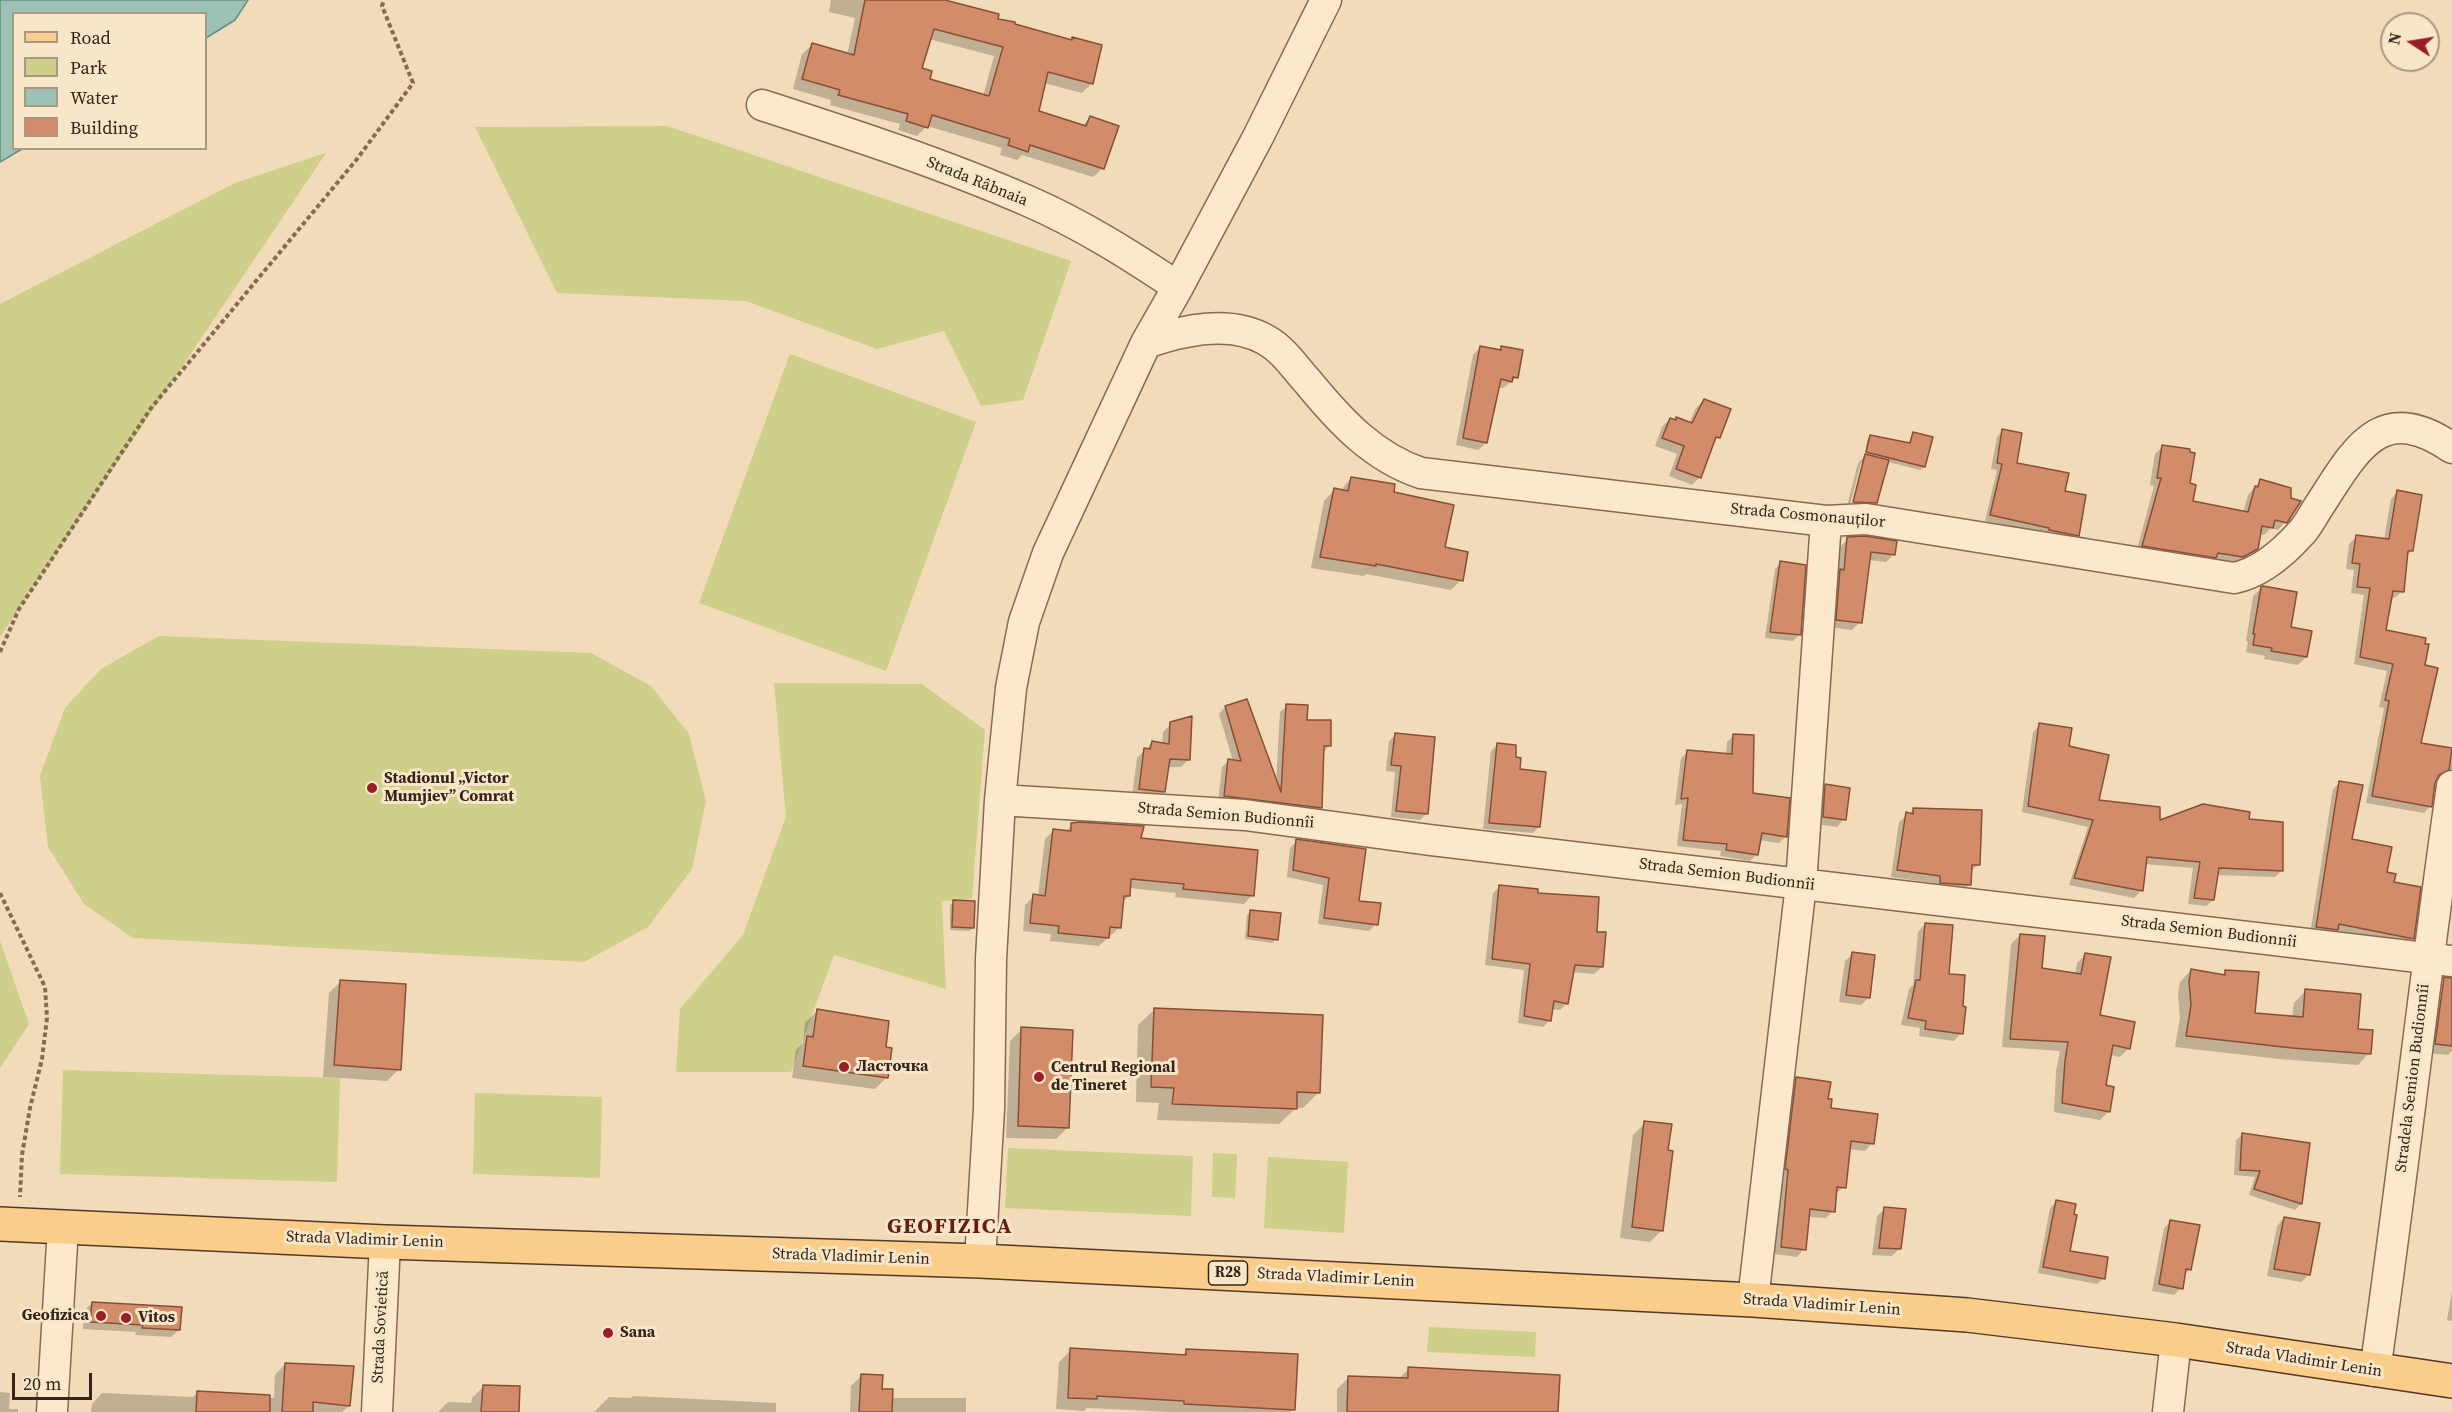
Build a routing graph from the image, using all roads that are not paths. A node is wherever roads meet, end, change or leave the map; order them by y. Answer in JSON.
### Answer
{"nodes":[{"id":1,"x":1326,"y":0,"type":"edge"},
{"id":2,"x":762,"y":105,"type":"dead end"},
{"id":3,"x":1178,"y":287,"type":"junction"},
{"id":4,"x":1146,"y":342,"type":"junction"},
{"id":5,"x":2452,"y":448,"type":"edge"},
{"id":6,"x":1826,"y":520,"type":"junction"},
{"id":7,"x":2452,"y":786,"type":"edge"},
{"id":8,"x":1000,"y":800,"type":"junction"},
{"id":9,"x":1801,"y":884,"type":"junction"},
{"id":10,"x":2440,"y":959,"type":"edge"},
{"id":11,"x":9,"y":1225,"type":"edge"},
{"id":12,"x":63,"y":1227,"type":"junction"},
{"id":13,"x":385,"y":1242,"type":"junction"},
{"id":14,"x":980,"y":1261,"type":"junction"},
{"id":15,"x":1753,"y":1300,"type":"junction"},
{"id":16,"x":2176,"y":1340,"type":"junction"},
{"id":17,"x":2375,"y":1371,"type":"junction"},
{"id":18,"x":2452,"y":1381,"type":"edge"},
{"id":19,"x":52,"y":1412,"type":"edge"},
{"id":20,"x":377,"y":1412,"type":"edge"},
{"id":21,"x":2168,"y":1412,"type":"edge"}],
"edges":[{"from":1,"to":3,"type":"street"},
{"from":2,"to":3,"type":"street","name":"Strada Râbnaia"},
{"from":3,"to":4,"type":"street"},
{"from":4,"to":6,"type":"street","name":"Strada Cosmonauților"},
{"from":4,"to":8,"type":"street"},
{"from":5,"to":6,"type":"street","name":"Strada Cosmonauților"},
{"from":6,"to":9,"type":"street"},
{"from":7,"to":10,"type":"street","name":"Stradela Semion Budionnîi"},
{"from":8,"to":9,"type":"street","name":"Strada Semion Budionnîi"},
{"from":8,"to":14,"type":"street"},
{"from":9,"to":10,"type":"street","name":"Strada Semion Budionnîi"},
{"from":9,"to":15,"type":"street"},
{"from":10,"to":17,"type":"street","name":"Stradela Semion Budionnîi"},
{"from":11,"to":12,"type":"main road","name":"Strada Vladimir Lenin","number":"R28"},
{"from":12,"to":13,"type":"main road","name":"Strada Vladimir Lenin","number":"R28"},
{"from":12,"to":19,"type":"street"},
{"from":13,"to":14,"type":"main road","name":"Strada Vladimir Lenin","number":"R28"},
{"from":13,"to":20,"type":"street","name":"Strada Sovietică"},
{"from":14,"to":15,"type":"main road","name":"Strada Vladimir Lenin","number":"R28"},
{"from":15,"to":16,"type":"main road","name":"Strada Vladimir Lenin","number":"R28"},
{"from":16,"to":17,"type":"main road","name":"Strada Vladimir Lenin","number":"R28"},
{"from":16,"to":21,"type":"street"},
{"from":17,"to":18,"type":"main road","name":"Strada Vladimir Lenin","number":"R28"}]}
